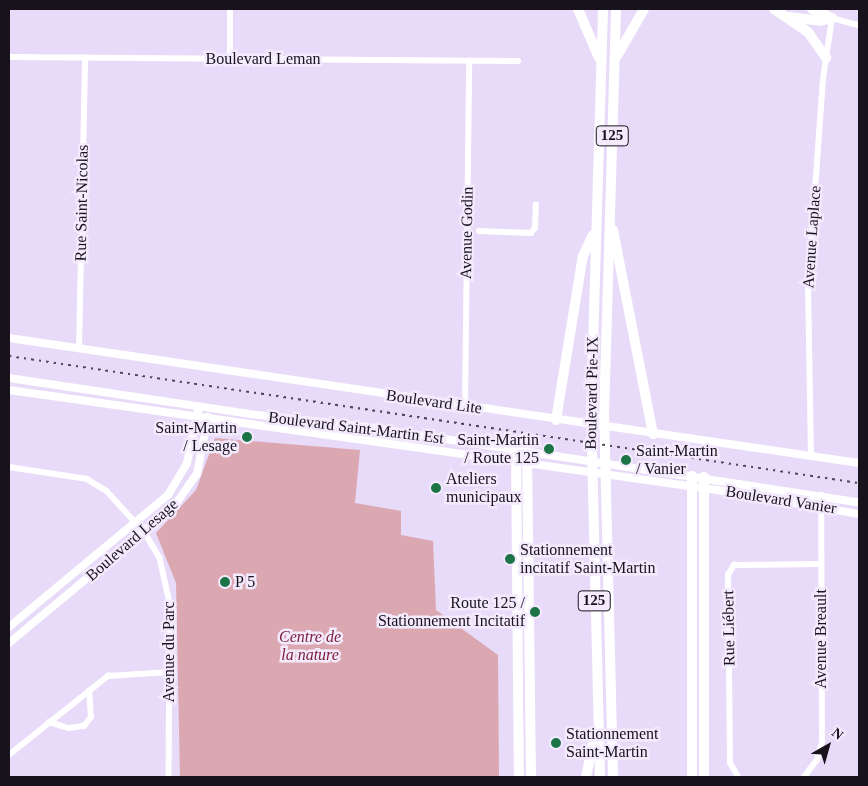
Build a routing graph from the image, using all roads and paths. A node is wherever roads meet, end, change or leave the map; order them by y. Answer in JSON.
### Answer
{"nodes":[{"id":1,"x":230,"y":9,"type":"edge"},
{"id":2,"x":578,"y":9,"type":"edge"},
{"id":3,"x":603,"y":9,"type":"edge"},
{"id":4,"x":616,"y":9,"type":"edge"},
{"id":5,"x":644,"y":9,"type":"edge"},
{"id":6,"x":774,"y":9,"type":"edge"},
{"id":7,"x":812,"y":9,"type":"edge"},
{"id":8,"x":789,"y":17,"type":"junction"},
{"id":9,"x":832,"y":18,"type":"junction"},
{"id":10,"x":859,"y":25,"type":"edge"},
{"id":11,"x":9,"y":57,"type":"edge"},
{"id":12,"x":85,"y":58,"type":"junction"},
{"id":13,"x":826,"y":58,"type":"junction"},
{"id":14,"x":230,"y":59,"type":"junction"},
{"id":15,"x":615,"y":59,"type":"junction"},
{"id":16,"x":469,"y":60,"type":"junction"},
{"id":17,"x":518,"y":60,"type":"dead end"},
{"id":18,"x":601,"y":63,"type":"junction"},
{"id":19,"x":536,"y":205,"type":"dead end"},
{"id":20,"x":609,"y":212,"type":"junction"},
{"id":21,"x":596,"y":229,"type":"junction"},
{"id":22,"x":479,"y":231,"type":"dead end"},
{"id":23,"x":9,"y":338,"type":"edge"},
{"id":24,"x":78,"y":349,"type":"junction"},
{"id":25,"x":9,"y":378,"type":"edge"},
{"id":26,"x":9,"y":390,"type":"edge"},
{"id":27,"x":199,"y":406,"type":"junction"},
{"id":28,"x":465,"y":406,"type":"junction"},
{"id":29,"x":209,"y":408,"type":"junction"},
{"id":30,"x":198,"y":419,"type":"junction"},
{"id":31,"x":208,"y":420,"type":"junction"},
{"id":32,"x":556,"y":420,"type":"junction"},
{"id":33,"x":653,"y":434,"type":"junction"},
{"id":34,"x":521,"y":451,"type":"junction"},
{"id":35,"x":811,"y":456,"type":"junction"},
{"id":36,"x":515,"y":462,"type":"junction"},
{"id":37,"x":526,"y":464,"type":"junction"},
{"id":38,"x":859,"y":464,"type":"edge"},
{"id":39,"x":9,"y":467,"type":"edge"},
{"id":40,"x":692,"y":476,"type":"junction"},
{"id":41,"x":704,"y":477,"type":"junction"},
{"id":42,"x":691,"y":488,"type":"junction"},
{"id":43,"x":703,"y":489,"type":"junction"},
{"id":44,"x":821,"y":495,"type":"junction"},
{"id":45,"x":859,"y":502,"type":"edge"},
{"id":46,"x":821,"y":506,"type":"junction"},
{"id":47,"x":859,"y":514,"type":"edge"},
{"id":48,"x":137,"y":524,"type":"junction"},
{"id":49,"x":145,"y":533,"type":"junction"},
{"id":50,"x":821,"y":564,"type":"junction"},
{"id":51,"x":9,"y":627,"type":"edge"},
{"id":52,"x":9,"y":643,"type":"edge"},
{"id":53,"x":169,"y":672,"type":"junction"},
{"id":54,"x":89,"y":691,"type":"junction"},
{"id":55,"x":598,"y":719,"type":"junction"},
{"id":56,"x":49,"y":722,"type":"junction"},
{"id":57,"x":9,"y":755,"type":"edge"},
{"id":58,"x":613,"y":776,"type":"edge"},
{"id":59,"x":169,"y":777,"type":"edge"},
{"id":60,"x":519,"y":777,"type":"edge"},
{"id":61,"x":532,"y":777,"type":"edge"},
{"id":62,"x":586,"y":777,"type":"edge"},
{"id":63,"x":600,"y":777,"type":"edge"},
{"id":64,"x":692,"y":777,"type":"edge"},
{"id":65,"x":704,"y":777,"type":"edge"},
{"id":66,"x":738,"y":777,"type":"edge"},
{"id":67,"x":804,"y":777,"type":"edge"}],
"edges":[{"from":1,"to":14,"type":"street"},
{"from":2,"to":18,"type":"highway"},
{"from":3,"to":18,"type":"highway","name":"Boulevard Pie-IX","number":"125"},
{"from":4,"to":15,"type":"highway","name":"Boulevard Pie-IX"},
{"from":5,"to":15,"type":"highway"},
{"from":6,"to":8,"type":"highway"},
{"from":7,"to":9,"type":"highway"},
{"from":8,"to":9,"type":"highway"},
{"from":8,"to":13,"type":"highway"},
{"from":9,"to":10,"type":"street"},
{"from":9,"to":13,"type":"street","name":"Avenue Laplace"},
{"from":11,"to":12,"type":"street","name":"Boulevard Leman"},
{"from":12,"to":14,"type":"street","name":"Boulevard Leman"},
{"from":12,"to":24,"type":"street","name":"Rue Saint-Nicolas"},
{"from":13,"to":35,"type":"street","name":"Avenue Laplace"},
{"from":14,"to":16,"type":"street","name":"Boulevard Leman"},
{"from":15,"to":20,"type":"highway","name":"Boulevard Pie-IX","number":"125"},
{"from":16,"to":17,"type":"street","name":"Boulevard Leman"},
{"from":16,"to":28,"type":"street","name":"Avenue Godin"},
{"from":18,"to":21,"type":"highway","name":"Boulevard Pie-IX","number":"125"},
{"from":19,"to":22,"type":"street"},
{"from":20,"to":33,"type":"highway"},
{"from":20,"to":58,"type":"highway","name":"Boulevard Pie-IX","number":"125"},
{"from":21,"to":32,"type":"highway"},
{"from":21,"to":55,"type":"highway","name":"Boulevard Pie-IX","number":"125"},
{"from":23,"to":24,"type":"street","name":"Boulevard Lite"},
{"from":24,"to":28,"type":"street","name":"Boulevard Lite"},
{"from":25,"to":27,"type":"street","name":"Boulevard Saint-Martin Est"},
{"from":26,"to":30,"type":"street","name":"Boulevard Saint-Martin Est"},
{"from":27,"to":29,"type":"street","name":"Boulevard Saint-Martin Est"},
{"from":27,"to":30,"type":"street","name":"Boulevard Lesage"},
{"from":28,"to":32,"type":"street","name":"Boulevard Lite"},
{"from":29,"to":31,"type":"street","name":"Boulevard Lesage"},
{"from":29,"to":34,"type":"street","name":"Boulevard Saint-Martin Est"},
{"from":30,"to":31,"type":"street","name":"Boulevard Saint-Martin Est"},
{"from":30,"to":48,"type":"street","name":"Boulevard Lesage"},
{"from":31,"to":36,"type":"street","name":"Boulevard Saint-Martin Est"},
{"from":31,"to":49,"type":"street","name":"Boulevard Lesage"},
{"from":32,"to":33,"type":"street","name":"Boulevard Lite"},
{"from":33,"to":35,"type":"street","name":"Boulevard Lite"},
{"from":34,"to":36,"type":"highway"},
{"from":34,"to":37,"type":"highway"},
{"from":34,"to":40,"type":"street","name":"Boulevard Saint-Martin Est"},
{"from":35,"to":38,"type":"street","name":"Boulevard Lite"},
{"from":36,"to":37,"type":"street","name":"Boulevard Saint-Martin Est"},
{"from":36,"to":60,"type":"highway"},
{"from":37,"to":42,"type":"street","name":"Boulevard Saint-Martin Est"},
{"from":37,"to":61,"type":"highway"},
{"from":39,"to":48,"type":"street","name":"Avenue du Parc"},
{"from":40,"to":41,"type":"street","name":"Boulevard Saint-Martin Est"},
{"from":40,"to":42,"type":"highway"},
{"from":41,"to":43,"type":"highway"},
{"from":41,"to":44,"type":"street","name":"Boulevard Vanier"},
{"from":42,"to":43,"type":"street","name":"Boulevard Saint-Martin Est"},
{"from":42,"to":64,"type":"highway"},
{"from":43,"to":46,"type":"street","name":"Boulevard Vanier"},
{"from":43,"to":65,"type":"highway"},
{"from":44,"to":45,"type":"street","name":"Boulevard Vanier"},
{"from":44,"to":46,"type":"street","name":"Avenue Breault"},
{"from":46,"to":47,"type":"street","name":"Boulevard Vanier"},
{"from":46,"to":50,"type":"street","name":"Avenue Breault"},
{"from":48,"to":49,"type":"street","name":"Avenue du Parc"},
{"from":48,"to":51,"type":"street","name":"Boulevard Lesage"},
{"from":49,"to":52,"type":"street","name":"Boulevard Lesage"},
{"from":49,"to":53,"type":"street","name":"Avenue du Parc"},
{"from":50,"to":66,"type":"street","name":"Rue Liébert"},
{"from":50,"to":67,"type":"street","name":"Avenue Breault"},
{"from":53,"to":54,"type":"street"},
{"from":53,"to":59,"type":"street","name":"Avenue du Parc"},
{"from":54,"to":56,"type":"street"},
{"from":54,"to":56,"type":"street"},
{"from":55,"to":62,"type":"highway"},
{"from":55,"to":63,"type":"highway","name":"Boulevard Pie-IX","number":"125"},
{"from":56,"to":57,"type":"street"}]}
